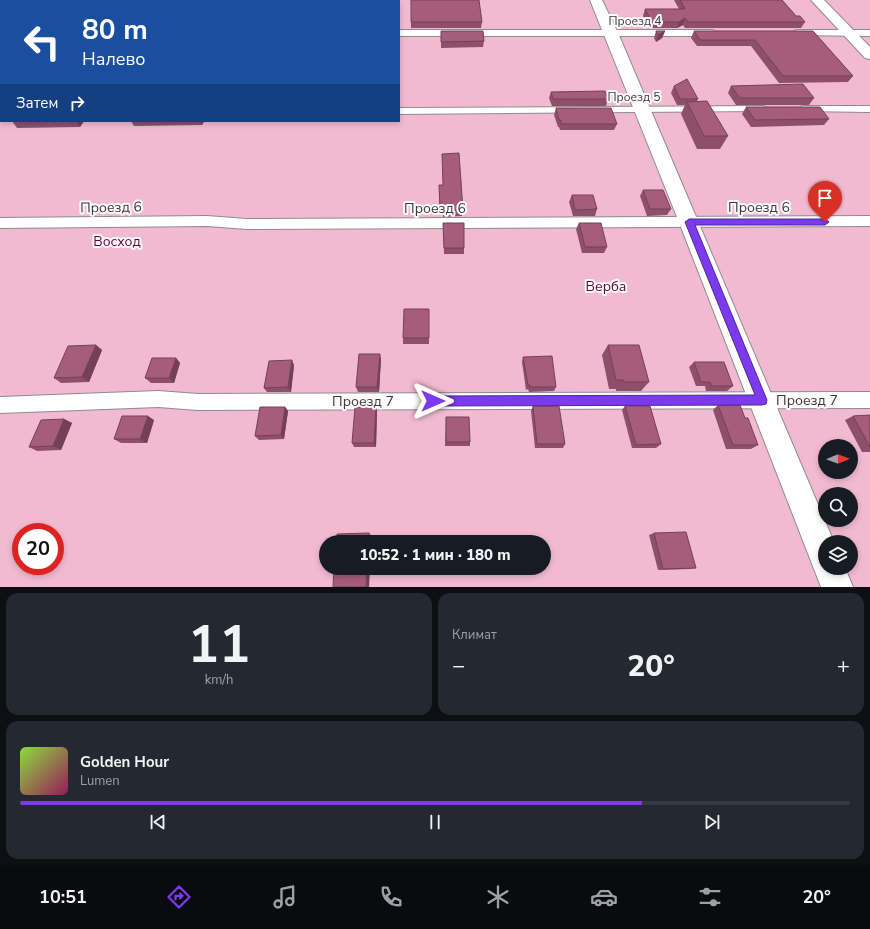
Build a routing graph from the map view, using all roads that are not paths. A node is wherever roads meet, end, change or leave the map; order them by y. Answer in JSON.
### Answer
{"nodes":[{"id":1,"x":596,"y":0,"type":"edge"},
{"id":2,"x":817,"y":0,"type":"edge"},
{"id":3,"x":400,"y":32,"type":"edge"},
{"id":4,"x":611,"y":33,"type":"junction"},
{"id":5,"x":722,"y":33,"type":"edge"},
{"id":6,"x":786,"y":33,"type":"edge"},
{"id":7,"x":849,"y":33,"type":"junction"},
{"id":8,"x":870,"y":33,"type":"edge"},
{"id":9,"x":870,"y":55,"type":"edge"},
{"id":10,"x":776,"y":109,"type":"edge"},
{"id":11,"x":792,"y":109,"type":"edge"},
{"id":12,"x":870,"y":109,"type":"edge"},
{"id":13,"x":643,"y":110,"type":"junction"},
{"id":14,"x":400,"y":111,"type":"edge"},
{"id":15,"x":689,"y":222,"type":"junction"},
{"id":16,"x":870,"y":222,"type":"edge"},
{"id":17,"x":0,"y":223,"type":"edge"},
{"id":18,"x":762,"y":400,"type":"junction"},
{"id":19,"x":870,"y":400,"type":"edge"},
{"id":20,"x":0,"y":405,"type":"edge"},
{"id":21,"x":818,"y":540,"type":"edge"},
{"id":22,"x":832,"y":575,"type":"edge"},
{"id":23,"x":836,"y":587,"type":"edge"}],
"edges":[{"from":1,"to":4,"type":"street"},
{"from":2,"to":7,"type":"street"},
{"from":3,"to":4,"type":"lane","name":"Проезд 4"},
{"from":4,"to":5,"type":"lane","name":"Проезд 4"},
{"from":4,"to":13,"type":"street"},
{"from":6,"to":7,"type":"lane"},
{"from":7,"to":8,"type":"lane"},
{"from":7,"to":9,"type":"street"},
{"from":10,"to":13,"type":"lane","name":"Проезд 5"},
{"from":11,"to":12,"type":"lane"},
{"from":13,"to":14,"type":"lane","name":"Проезд 5"},
{"from":13,"to":15,"type":"street"},
{"from":15,"to":16,"type":"lane","name":"Проезд 6"},
{"from":15,"to":17,"type":"lane","name":"Проезд 6"},
{"from":15,"to":18,"type":"street"},
{"from":18,"to":19,"type":"lane","name":"Проезд 7"},
{"from":18,"to":20,"type":"lane","name":"Проезд 7"},
{"from":18,"to":21,"type":"street"},
{"from":22,"to":23,"type":"street"}]}
